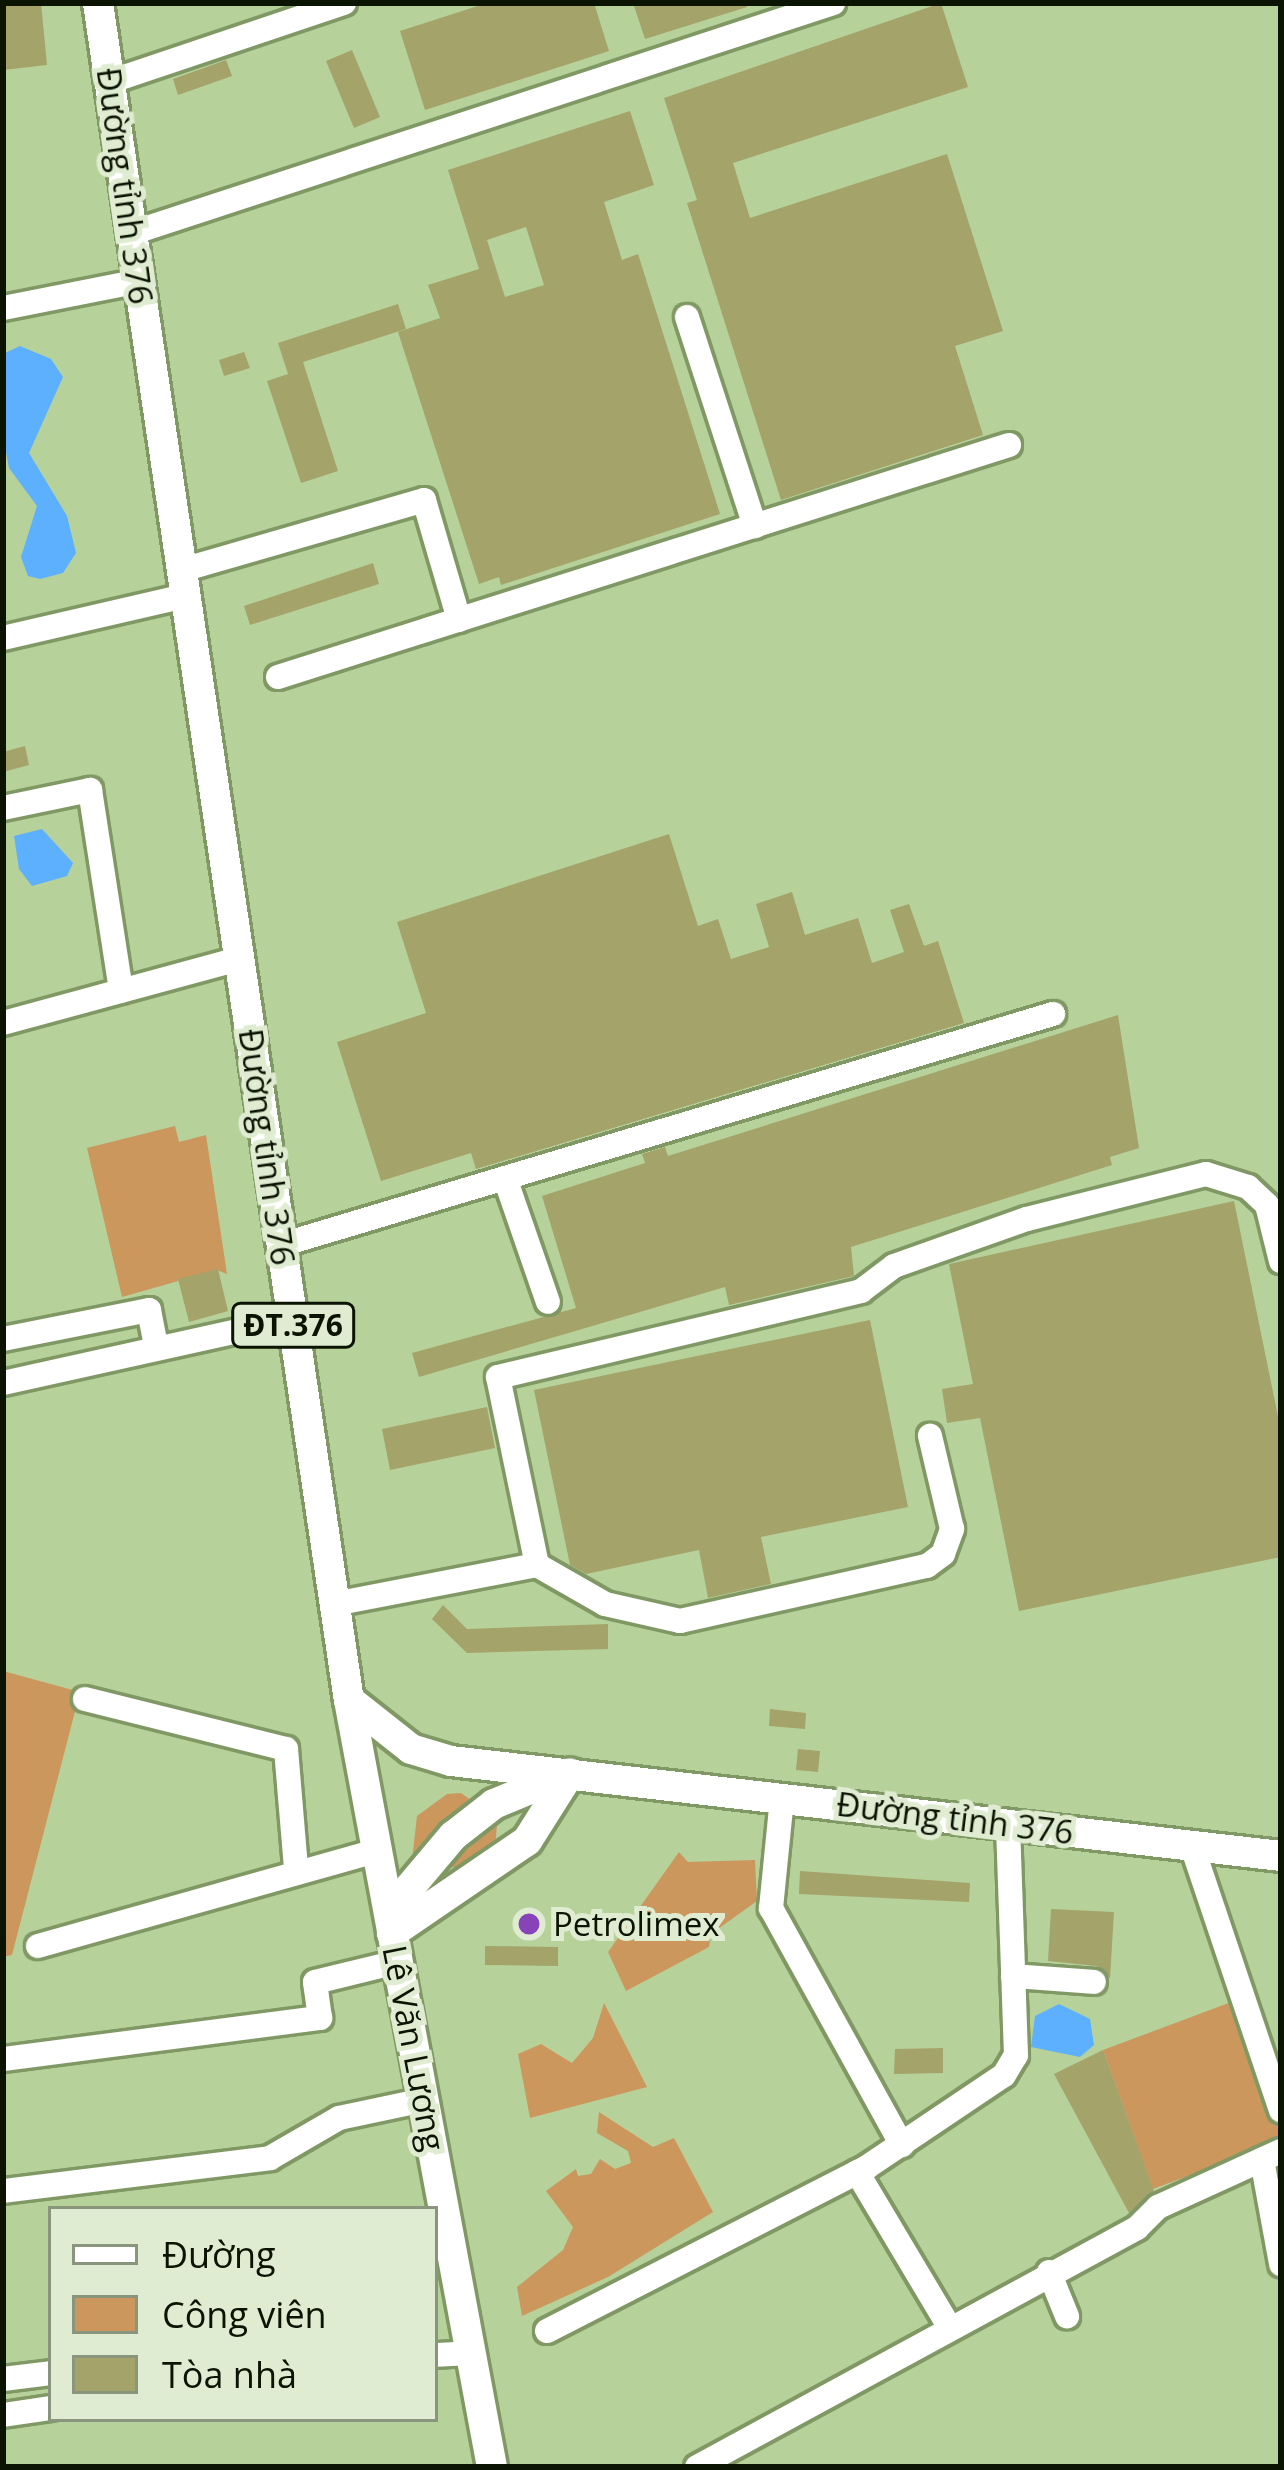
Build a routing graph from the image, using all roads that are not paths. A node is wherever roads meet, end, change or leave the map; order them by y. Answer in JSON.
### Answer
{"nodes":[{"id":1,"x":98,"y":3,"type":"edge"},
{"id":2,"x":344,"y":3,"type":"edge"},
{"id":3,"x":833,"y":3,"type":"edge"},
{"id":4,"x":109,"y":82,"type":"junction"},
{"id":5,"x":132,"y":233,"type":"junction"},
{"id":6,"x":139,"y":281,"type":"junction"},
{"id":7,"x":3,"y":308,"type":"edge"},
{"id":8,"x":687,"y":317,"type":"dead end"},
{"id":9,"x":1009,"y":445,"type":"dead end"},
{"id":10,"x":755,"y":526,"type":"junction"},
{"id":11,"x":183,"y":583,"type":"junction"},
{"id":12,"x":459,"y":620,"type":"junction"},
{"id":13,"x":3,"y":638,"type":"edge"},
{"id":14,"x":278,"y":677,"type":"dead end"},
{"id":15,"x":3,"y":808,"type":"edge"},
{"id":16,"x":239,"y":959,"type":"junction"},
{"id":17,"x":121,"y":991,"type":"junction"},
{"id":18,"x":1053,"y":1014,"type":"dead end"},
{"id":19,"x":3,"y":1023,"type":"edge"},
{"id":20,"x":506,"y":1178,"type":"junction"},
{"id":21,"x":281,"y":1245,"type":"junction"},
{"id":22,"x":1281,"y":1261,"type":"edge"},
{"id":23,"x":548,"y":1302,"type":"dead end"},
{"id":24,"x":292,"y":1319,"type":"junction"},
{"id":25,"x":3,"y":1339,"type":"edge"},
{"id":26,"x":156,"y":1345,"type":"junction"},
{"id":27,"x":3,"y":1383,"type":"edge"},
{"id":28,"x":930,"y":1436,"type":"dead end"},
{"id":29,"x":537,"y":1564,"type":"junction"},
{"id":30,"x":334,"y":1604,"type":"junction"},
{"id":31,"x":85,"y":1699,"type":"dead end"},
{"id":32,"x":349,"y":1700,"type":"junction"},
{"id":33,"x":570,"y":1773,"type":"junction"},
{"id":34,"x":782,"y":1798,"type":"junction"},
{"id":35,"x":1008,"y":1824,"type":"junction"},
{"id":36,"x":1192,"y":1846,"type":"junction"},
{"id":37,"x":1276,"y":1850,"type":"edge"},
{"id":38,"x":376,"y":1851,"type":"junction"},
{"id":39,"x":296,"y":1867,"type":"junction"},
{"id":40,"x":38,"y":1946,"type":"dead end"},
{"id":41,"x":394,"y":1948,"type":"junction"},
{"id":42,"x":1013,"y":1976,"type":"junction"},
{"id":43,"x":1094,"y":1982,"type":"dead end"},
{"id":44,"x":3,"y":2059,"type":"edge"},
{"id":45,"x":424,"y":2100,"type":"junction"},
{"id":46,"x":1281,"y":2110,"type":"edge"},
{"id":47,"x":902,"y":2145,"type":"junction"},
{"id":48,"x":1271,"y":2156,"type":"edge"},
{"id":49,"x":856,"y":2172,"type":"junction"},
{"id":50,"x":92,"y":2180,"type":"junction"},
{"id":51,"x":3,"y":2192,"type":"edge"},
{"id":52,"x":95,"y":2206,"type":"edge"},
{"id":53,"x":1281,"y":2264,"type":"edge"},
{"id":54,"x":1049,"y":2272,"type":"junction"},
{"id":55,"x":1067,"y":2316,"type":"dead end"},
{"id":56,"x":950,"y":2328,"type":"junction"},
{"id":57,"x":547,"y":2332,"type":"dead end"},
{"id":58,"x":473,"y":2353,"type":"junction"},
{"id":59,"x":438,"y":2355,"type":"edge"},
{"id":60,"x":48,"y":2373,"type":"edge"},
{"id":61,"x":3,"y":2379,"type":"edge"},
{"id":62,"x":48,"y":2408,"type":"edge"},
{"id":63,"x":3,"y":2415,"type":"edge"},
{"id":64,"x":492,"y":2467,"type":"edge"},
{"id":65,"x":697,"y":2467,"type":"edge"}],
"edges":[{"from":1,"to":4,"type":"main road","name":"Đường tỉnh 376","number":"ĐT.376"},
{"from":2,"to":4,"type":"street"},
{"from":3,"to":5,"type":"street"},
{"from":4,"to":5,"type":"main road","name":"Đường tỉnh 376","number":"ĐT.376"},
{"from":5,"to":6,"type":"main road","name":"Đường tỉnh 376","number":"ĐT.376"},
{"from":6,"to":7,"type":"street"},
{"from":6,"to":11,"type":"main road","name":"Đường tỉnh 376","number":"ĐT.376"},
{"from":8,"to":10,"type":"street"},
{"from":9,"to":10,"type":"street"},
{"from":10,"to":12,"type":"street"},
{"from":11,"to":12,"type":"street"},
{"from":11,"to":13,"type":"street"},
{"from":11,"to":16,"type":"main road","name":"Đường tỉnh 376","number":"ĐT.376"},
{"from":12,"to":14,"type":"street"},
{"from":15,"to":17,"type":"street"},
{"from":16,"to":17,"type":"street"},
{"from":16,"to":21,"type":"main road","name":"Đường tỉnh 376","number":"ĐT.376"},
{"from":17,"to":19,"type":"street"},
{"from":18,"to":20,"type":"street"},
{"from":20,"to":21,"type":"street"},
{"from":20,"to":23,"type":"street"},
{"from":21,"to":24,"type":"main road","name":"Đường tỉnh 376","number":"ĐT.376"},
{"from":22,"to":29,"type":"street"},
{"from":24,"to":26,"type":"street"},
{"from":24,"to":30,"type":"main road","name":"Đường tỉnh 376","number":"ĐT.376"},
{"from":25,"to":26,"type":"street"},
{"from":26,"to":27,"type":"street"},
{"from":28,"to":29,"type":"street"},
{"from":29,"to":30,"type":"street"},
{"from":30,"to":32,"type":"main road","name":"Đường tỉnh 376","number":"ĐT.376"},
{"from":31,"to":39,"type":"street"},
{"from":32,"to":33,"type":"main road","name":"Đường tỉnh 376"},
{"from":32,"to":38,"type":"main road","name":"Lê Văn Lương"},
{"from":33,"to":34,"type":"main road","name":"Đường tỉnh 376"},
{"from":33,"to":41,"type":"main road"},
{"from":33,"to":41,"type":"main road"},
{"from":34,"to":35,"type":"main road","name":"Đường tỉnh 376"},
{"from":34,"to":47,"type":"street"},
{"from":35,"to":36,"type":"main road","name":"Đường tỉnh 376"},
{"from":35,"to":42,"type":"street"},
{"from":36,"to":37,"type":"main road","name":"Đường tỉnh 376"},
{"from":36,"to":46,"type":"street"},
{"from":38,"to":39,"type":"street"},
{"from":38,"to":41,"type":"main road","name":"Lê Văn Lương"},
{"from":39,"to":40,"type":"street"},
{"from":41,"to":44,"type":"street"},
{"from":41,"to":45,"type":"main road","name":"Lê Văn Lương"},
{"from":42,"to":43,"type":"street"},
{"from":42,"to":47,"type":"street"},
{"from":45,"to":50,"type":"street"},
{"from":45,"to":58,"type":"main road","name":"Lê Văn Lương"},
{"from":47,"to":49,"type":"street"},
{"from":48,"to":53,"type":"street"},
{"from":48,"to":54,"type":"street"},
{"from":49,"to":56,"type":"street"},
{"from":49,"to":57,"type":"street"},
{"from":50,"to":51,"type":"street"},
{"from":50,"to":52,"type":"street"},
{"from":54,"to":55,"type":"street"},
{"from":54,"to":56,"type":"street"},
{"from":56,"to":65,"type":"street"},
{"from":58,"to":59,"type":"street"},
{"from":58,"to":64,"type":"main road","name":"Lê Văn Lương"},
{"from":60,"to":61,"type":"street"},
{"from":62,"to":63,"type":"street"}]}
